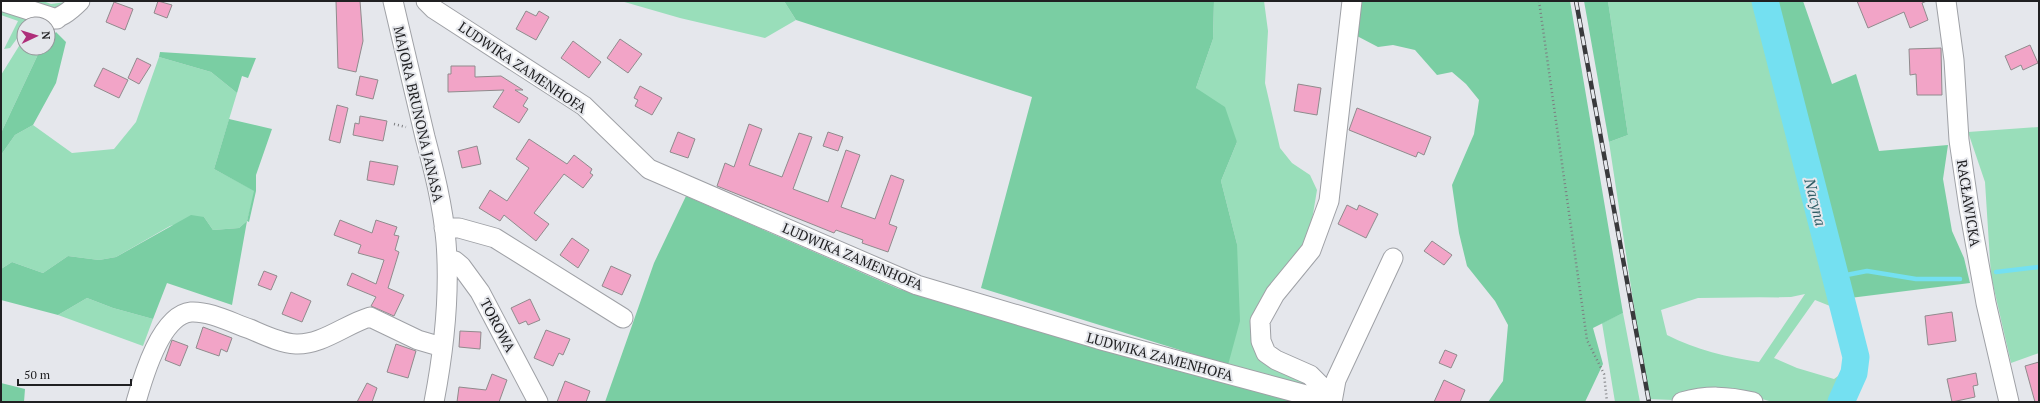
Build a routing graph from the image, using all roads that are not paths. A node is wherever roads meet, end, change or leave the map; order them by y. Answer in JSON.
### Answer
{"nodes":[{"id":1,"x":1,"y":1,"type":"edge"},
{"id":2,"x":80,"y":1,"type":"edge"},
{"id":3,"x":393,"y":1,"type":"edge"},
{"id":4,"x":426,"y":1,"type":"edge"},
{"id":5,"x":1352,"y":1,"type":"edge"},
{"id":6,"x":1946,"y":1,"type":"edge"},
{"id":7,"x":57,"y":19,"type":"joint"},
{"id":8,"x":444,"y":228,"type":"junction"},
{"id":9,"x":1393,"y":258,"type":"dead end"},
{"id":10,"x":447,"y":259,"type":"junction"},
{"id":11,"x":623,"y":318,"type":"dead end"},
{"id":12,"x":442,"y":347,"type":"junction"},
{"id":13,"x":136,"y":402,"type":"edge"},
{"id":14,"x":434,"y":402,"type":"edge"},
{"id":15,"x":538,"y":402,"type":"edge"},
{"id":16,"x":1332,"y":402,"type":"edge"},
{"id":17,"x":1682,"y":402,"type":"edge"},
{"id":18,"x":1753,"y":402,"type":"edge"},
{"id":19,"x":2009,"y":402,"type":"edge"}],
"edges":[{"from":1,"to":7,"type":"street"},
{"from":2,"to":7,"type":"street"},
{"from":3,"to":8,"type":"street","name":"MAJORA BRUNONA JANASA"},
{"from":4,"to":16,"type":"street","name":"LUDWIKA ZAMENHOFA"},
{"from":5,"to":16,"type":"street"},
{"from":6,"to":19,"type":"street","name":"RACŁAWICKA"},
{"from":8,"to":10,"type":"street","name":"MAJORA BRUNONA JANASA"},
{"from":8,"to":11,"type":"street"},
{"from":9,"to":16,"type":"street"},
{"from":10,"to":12,"type":"street","name":"MAJORA BRUNONA JANASA"},
{"from":10,"to":15,"type":"street","name":"TOROWA"},
{"from":12,"to":13,"type":"street"},
{"from":12,"to":14,"type":"street","name":"MAJORA BRUNONA JANASA"},
{"from":17,"to":18,"type":"street"}]}
